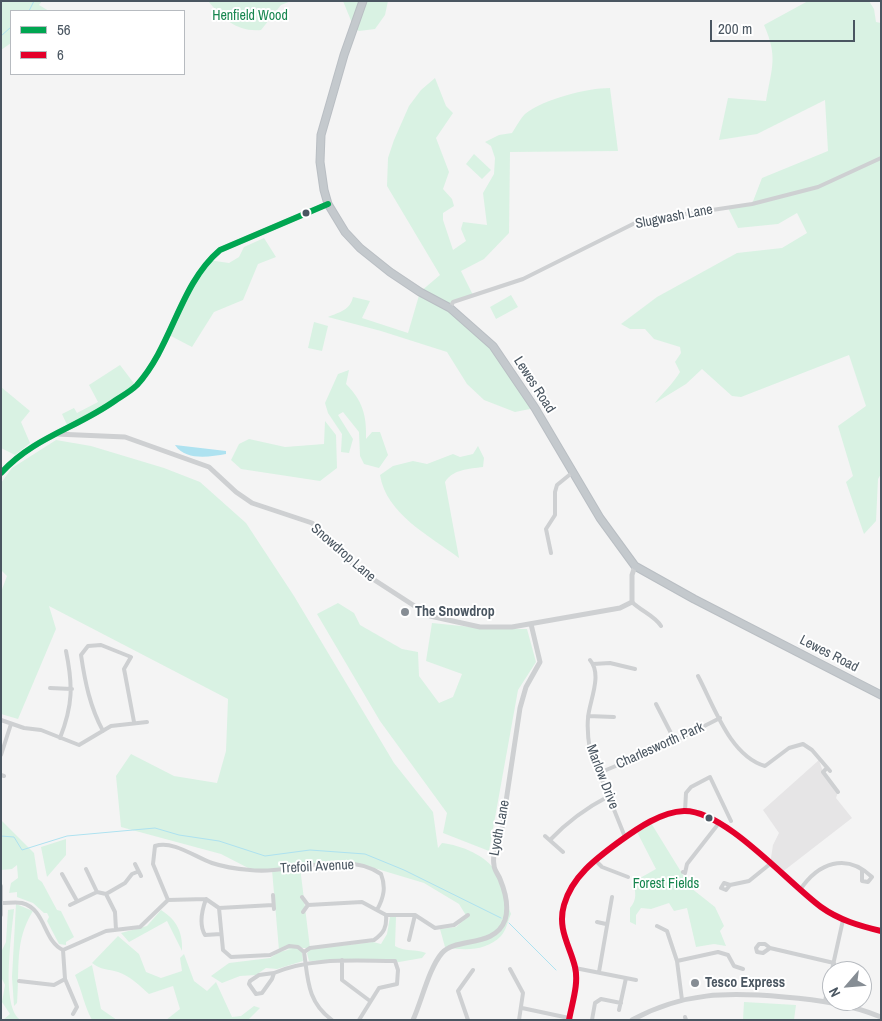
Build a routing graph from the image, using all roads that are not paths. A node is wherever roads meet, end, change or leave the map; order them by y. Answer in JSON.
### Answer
{"nodes":[{"id":1,"x":363,"y":1,"type":"edge"},
{"id":2,"x":881,"y":158,"type":"edge"},
{"id":3,"x":328,"y":204,"type":"junction"},
{"id":4,"x":450,"y":308,"type":"junction"},
{"id":5,"x":55,"y":434,"type":"junction"},
{"id":6,"x":573,"y":471,"type":"junction"},
{"id":7,"x":1,"y":473,"type":"edge"},
{"id":8,"x":551,"y":553,"type":"dead end"},
{"id":9,"x":635,"y":566,"type":"junction"},
{"id":10,"x":632,"y":602,"type":"junction"},
{"id":11,"x":531,"y":624,"type":"junction"},
{"id":12,"x":661,"y":626,"type":"dead end"},
{"id":13,"x":66,"y":651,"type":"dead end"},
{"id":14,"x":590,"y":660,"type":"dead end"},
{"id":15,"x":594,"y":664,"type":"junction"},
{"id":16,"x":628,"y":667,"type":"junction"},
{"id":17,"x":634,"y":669,"type":"dead end"},
{"id":18,"x":627,"y":674,"type":"dead end"},
{"id":19,"x":698,"y":676,"type":"dead end"},
{"id":20,"x":50,"y":688,"type":"dead end"},
{"id":21,"x":72,"y":688,"type":"junction"},
{"id":22,"x":881,"y":695,"type":"edge"},
{"id":23,"x":656,"y":704,"type":"dead end"},
{"id":24,"x":588,"y":716,"type":"junction"},
{"id":25,"x":720,"y":718,"type":"junction"},
{"id":26,"x":1,"y":720,"type":"edge"},
{"id":27,"x":134,"y":722,"type":"junction"},
{"id":28,"x":147,"y":722,"type":"dead end"},
{"id":29,"x":609,"y":722,"type":"dead end"},
{"id":30,"x":11,"y":724,"type":"junction"},
{"id":31,"x":103,"y":730,"type":"junction"},
{"id":32,"x":60,"y":738,"type":"junction"},
{"id":33,"x":675,"y":741,"type":"junction"},
{"id":34,"x":1,"y":755,"type":"edge"},
{"id":35,"x":599,"y":773,"type":"junction"},
{"id":36,"x":838,"y":792,"type":"dead end"},
{"id":37,"x":609,"y":796,"type":"junction"},
{"id":38,"x":685,"y":811,"type":"junction"},
{"id":39,"x":731,"y":821,"type":"dead end"},
{"id":40,"x":719,"y":823,"type":"junction"},
{"id":41,"x":545,"y":836,"type":"dead end"},
{"id":42,"x":626,"y":837,"type":"junction"},
{"id":43,"x":550,"y":840,"type":"junction"},
{"id":44,"x":563,"y":852,"type":"dead end"},
{"id":45,"x":595,"y":860,"type":"junction"},
{"id":46,"x":135,"y":864,"type":"dead end"},
{"id":47,"x":770,"y":864,"type":"junction"},
{"id":48,"x":86,"y":869,"type":"dead end"},
{"id":49,"x":862,"y":871,"type":"dead end"},
{"id":50,"x":137,"y":872,"type":"junction"},
{"id":51,"x":683,"y":872,"type":"dead end"},
{"id":52,"x":62,"y":874,"type":"dead end"},
{"id":53,"x":141,"y":876,"type":"dead end"},
{"id":54,"x":628,"y":877,"type":"dead end"},
{"id":55,"x":730,"y":885,"type":"dead end"},
{"id":56,"x":1,"y":886,"type":"edge"},
{"id":57,"x":800,"y":890,"type":"junction"},
{"id":58,"x":97,"y":892,"type":"junction"},
{"id":59,"x":106,"y":894,"type":"junction"},
{"id":60,"x":273,"y":895,"type":"dead end"},
{"id":61,"x":612,"y":897,"type":"dead end"},
{"id":62,"x":302,"y":898,"type":"dead end"},
{"id":63,"x":206,"y":899,"type":"junction"},
{"id":64,"x":168,"y":900,"type":"junction"},
{"id":65,"x":77,"y":901,"type":"junction"},
{"id":66,"x":2,"y":903,"type":"edge"},
{"id":67,"x":70,"y":905,"type":"dead end"},
{"id":68,"x":308,"y":905,"type":"junction"},
{"id":69,"x":219,"y":908,"type":"junction"},
{"id":70,"x":377,"y":910,"type":"junction"},
{"id":71,"x":303,"y":912,"type":"dead end"},
{"id":72,"x":1,"y":915,"type":"edge"},
{"id":73,"x":386,"y":915,"type":"junction"},
{"id":74,"x":416,"y":915,"type":"junction"},
{"id":75,"x":468,"y":915,"type":"dead end"},
{"id":76,"x":843,"y":920,"type":"junction"},
{"id":77,"x":597,"y":922,"type":"dead end"},
{"id":78,"x":606,"y":924,"type":"junction"},
{"id":79,"x":657,"y":926,"type":"dead end"},
{"id":80,"x":116,"y":930,"type":"junction"},
{"id":81,"x":881,"y":931,"type":"edge"},
{"id":82,"x":221,"y":934,"type":"junction"},
{"id":83,"x":409,"y":940,"type":"dead end"},
{"id":84,"x":770,"y":948,"type":"dead end"},
{"id":85,"x":63,"y":950,"type":"junction"},
{"id":86,"x":304,"y":952,"type":"junction"},
{"id":87,"x":342,"y":960,"type":"junction"},
{"id":88,"x":677,"y":961,"type":"junction"},
{"id":89,"x":825,"y":961,"type":"edge"},
{"id":90,"x":834,"y":961,"type":"edge"},
{"id":91,"x":305,"y":964,"type":"junction"},
{"id":92,"x":575,"y":968,"type":"junction"},
{"id":93,"x":742,"y":968,"type":"dead end"},
{"id":94,"x":510,"y":969,"type":"dead end"},
{"id":95,"x":473,"y":970,"type":"dead end"},
{"id":96,"x":599,"y":972,"type":"junction"},
{"id":97,"x":274,"y":973,"type":"junction"},
{"id":98,"x":626,"y":978,"type":"junction"},
{"id":99,"x":65,"y":980,"type":"junction"},
{"id":100,"x":636,"y":980,"type":"dead end"},
{"id":101,"x":19,"y":981,"type":"dead end"},
{"id":102,"x":682,"y":1000,"type":"junction"},
{"id":103,"x":370,"y":1001,"type":"junction"},
{"id":104,"x":822,"y":1001,"type":"edge"},
{"id":105,"x":621,"y":1002,"type":"junction"},
{"id":106,"x":522,"y":1008,"type":"junction"},
{"id":107,"x":620,"y":1010,"type":"dead end"},
{"id":108,"x":865,"y":1011,"type":"edge"},
{"id":109,"x":73,"y":1014,"type":"dead end"},
{"id":110,"x":881,"y":1017,"type":"edge"},
{"id":111,"x":569,"y":1019,"type":"edge"},
{"id":112,"x":332,"y":1020,"type":"edge"},
{"id":113,"x":359,"y":1020,"type":"edge"},
{"id":114,"x":413,"y":1020,"type":"edge"},
{"id":115,"x":468,"y":1020,"type":"edge"},
{"id":116,"x":519,"y":1020,"type":"edge"},
{"id":117,"x":592,"y":1020,"type":"edge"},
{"id":118,"x":632,"y":1020,"type":"edge"}],
"edges":[{"from":1,"to":3,"type":"highway","name":"Lewes Road"},
{"from":2,"to":4,"type":"street","name":"Slugwash Lane"},
{"from":3,"to":4,"type":"highway","name":"Lewes Road"},
{"from":3,"to":5,"type":"main road"},
{"from":4,"to":6,"type":"highway","name":"Lewes Road"},
{"from":5,"to":7,"type":"main road"},
{"from":5,"to":11,"type":"street","name":"Snowdrop Lane"},
{"from":6,"to":8,"type":"street"},
{"from":6,"to":9,"type":"highway","name":"Lewes Road"},
{"from":9,"to":10,"type":"street"},
{"from":9,"to":22,"type":"highway","name":"Lewes Road"},
{"from":10,"to":11,"type":"street","name":"Snowdrop Lane"},
{"from":10,"to":12,"type":"street"},
{"from":11,"to":114,"type":"street","name":"Lyoth Lane"},
{"from":13,"to":21,"type":"street"},
{"from":14,"to":15,"type":"street"},
{"from":15,"to":16,"type":"street"},
{"from":15,"to":24,"type":"street","name":"Marlow Drive"},
{"from":16,"to":17,"type":"street"},
{"from":16,"to":18,"type":"street"},
{"from":19,"to":25,"type":"street"},
{"from":20,"to":21,"type":"street"},
{"from":21,"to":32,"type":"street"},
{"from":23,"to":33,"type":"street"},
{"from":24,"to":29,"type":"street"},
{"from":24,"to":35,"type":"street","name":"Marlow Drive"},
{"from":25,"to":33,"type":"street","name":"Charlesworth Park"},
{"from":25,"to":36,"type":"street"},
{"from":26,"to":30,"type":"street"},
{"from":27,"to":28,"type":"street"},
{"from":27,"to":31,"type":"street"},
{"from":27,"to":31,"type":"street"},
{"from":30,"to":32,"type":"street"},
{"from":30,"to":34,"type":"street"},
{"from":31,"to":32,"type":"street"},
{"from":33,"to":35,"type":"street","name":"Charlesworth Park"},
{"from":35,"to":37,"type":"street","name":"Marlow Drive"},
{"from":37,"to":42,"type":"street","name":"Marlow Drive"},
{"from":37,"to":43,"type":"street"},
{"from":38,"to":39,"type":"street"},
{"from":38,"to":40,"type":"street"},
{"from":38,"to":42,"type":"street"},
{"from":40,"to":47,"type":"street"},
{"from":40,"to":51,"type":"street"},
{"from":41,"to":43,"type":"street"},
{"from":42,"to":45,"type":"street"},
{"from":43,"to":44,"type":"street"},
{"from":45,"to":54,"type":"street"},
{"from":45,"to":92,"type":"street"},
{"from":46,"to":50,"type":"street"},
{"from":47,"to":55,"type":"street"},
{"from":47,"to":57,"type":"street"},
{"from":48,"to":58,"type":"street"},
{"from":49,"to":57,"type":"street"},
{"from":50,"to":53,"type":"street"},
{"from":50,"to":59,"type":"street"},
{"from":52,"to":65,"type":"street"},
{"from":56,"to":66,"type":"street"},
{"from":57,"to":76,"type":"street"},
{"from":58,"to":59,"type":"street"},
{"from":58,"to":65,"type":"street"},
{"from":59,"to":80,"type":"street"},
{"from":60,"to":69,"type":"street"},
{"from":61,"to":78,"type":"street"},
{"from":62,"to":68,"type":"street"},
{"from":63,"to":64,"type":"street"},
{"from":63,"to":69,"type":"street"},
{"from":63,"to":82,"type":"street"},
{"from":64,"to":70,"type":"street","name":"Trefoil Avenue"},
{"from":64,"to":80,"type":"street"},
{"from":65,"to":67,"type":"street"},
{"from":66,"to":72,"type":"street"},
{"from":66,"to":85,"type":"street"},
{"from":68,"to":70,"type":"street"},
{"from":68,"to":71,"type":"street"},
{"from":69,"to":82,"type":"street"},
{"from":70,"to":73,"type":"street"},
{"from":73,"to":74,"type":"street"},
{"from":73,"to":86,"type":"street"},
{"from":74,"to":75,"type":"street"},
{"from":74,"to":83,"type":"street"},
{"from":76,"to":81,"type":"street"},
{"from":76,"to":90,"type":"street"},
{"from":77,"to":78,"type":"street"},
{"from":78,"to":96,"type":"street"},
{"from":79,"to":88,"type":"street"},
{"from":80,"to":85,"type":"street"},
{"from":82,"to":86,"type":"street"},
{"from":84,"to":89,"type":"street"},
{"from":85,"to":99,"type":"street"},
{"from":86,"to":91,"type":"street"},
{"from":87,"to":91,"type":"street"},
{"from":87,"to":103,"type":"street"},
{"from":87,"to":103,"type":"street"},
{"from":88,"to":93,"type":"street"},
{"from":88,"to":102,"type":"street"},
{"from":91,"to":97,"type":"street"},
{"from":91,"to":112,"type":"street"},
{"from":92,"to":96,"type":"street"},
{"from":92,"to":111,"type":"street"},
{"from":94,"to":106,"type":"street"},
{"from":95,"to":115,"type":"street"},
{"from":96,"to":98,"type":"street"},
{"from":97,"to":97,"type":"street"},
{"from":98,"to":100,"type":"street"},
{"from":98,"to":105,"type":"street"},
{"from":99,"to":101,"type":"street"},
{"from":99,"to":109,"type":"street"},
{"from":102,"to":104,"type":"street"},
{"from":102,"to":118,"type":"street"},
{"from":103,"to":113,"type":"street"},
{"from":105,"to":107,"type":"street"},
{"from":105,"to":117,"type":"street"},
{"from":106,"to":111,"type":"street"},
{"from":106,"to":116,"type":"street"},
{"from":108,"to":110,"type":"street"}]}
